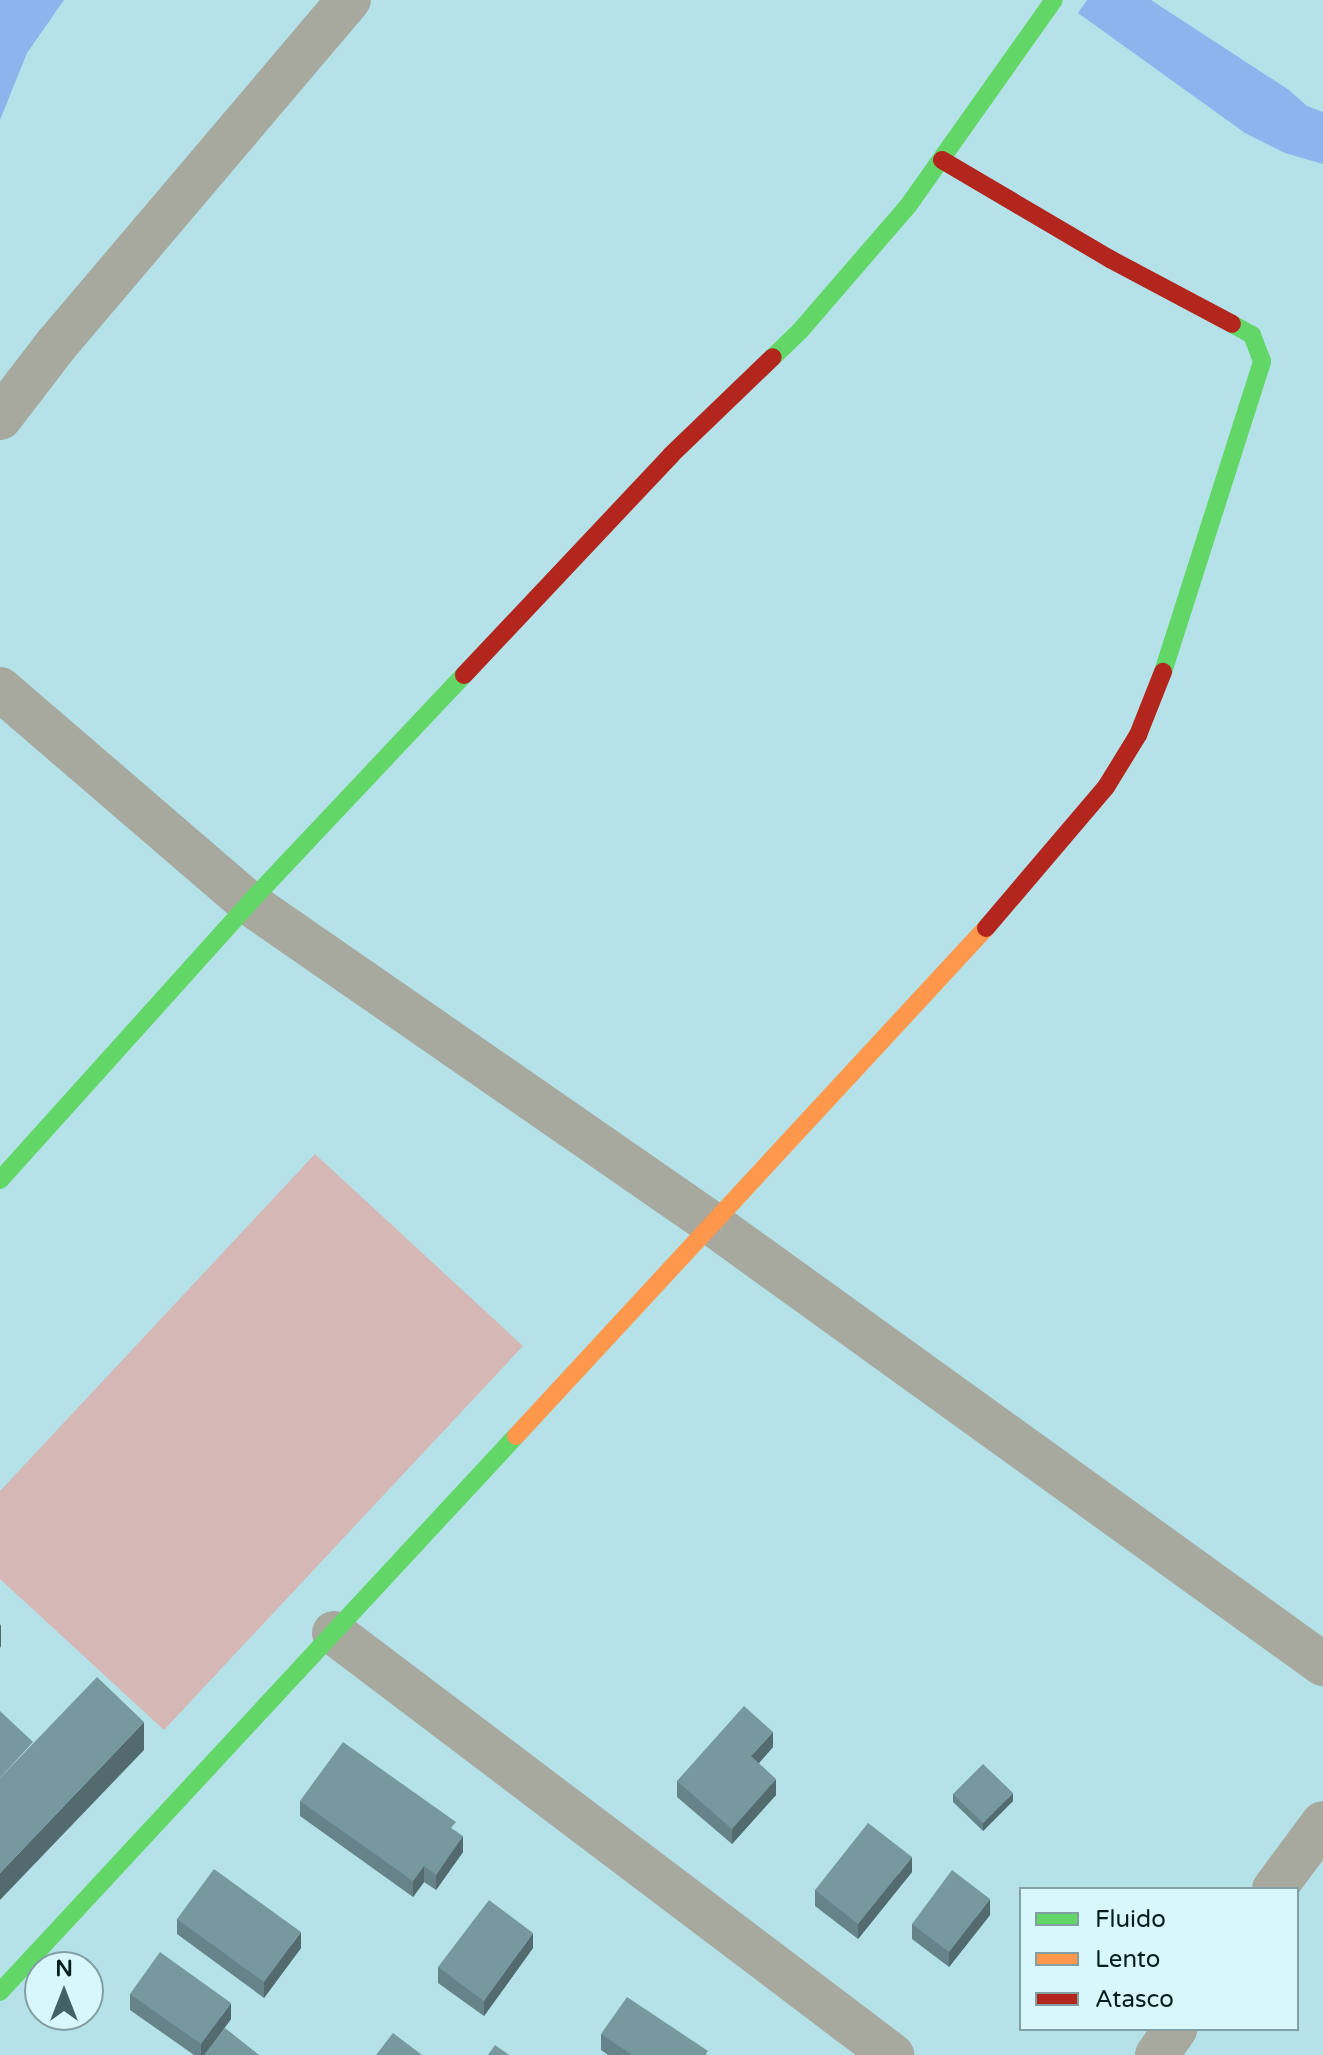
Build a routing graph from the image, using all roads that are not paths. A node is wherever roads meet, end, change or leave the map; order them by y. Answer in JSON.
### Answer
{"nodes":[{"id":1,"x":349,"y":0,"type":"edge"},
{"id":2,"x":1052,"y":2,"type":"edge"},
{"id":3,"x":942,"y":160,"type":"junction"},
{"id":4,"x":0,"y":418,"type":"edge"},
{"id":5,"x":0,"y":689,"type":"edge"},
{"id":6,"x":249,"y":903,"type":"junction"},
{"id":7,"x":0,"y":1180,"type":"edge"},
{"id":8,"x":714,"y":1225,"type":"junction"},
{"id":9,"x":334,"y":1633,"type":"junction"},
{"id":10,"x":1323,"y":1664,"type":"edge"},
{"id":11,"x":1323,"y":1823,"type":"edge"},
{"id":12,"x":1275,"y":1887,"type":"edge"},
{"id":13,"x":0,"y":1992,"type":"edge"},
{"id":14,"x":1174,"y":2031,"type":"edge"},
{"id":15,"x":892,"y":2055,"type":"edge"},
{"id":16,"x":1157,"y":2055,"type":"edge"}],
"edges":[{"from":1,"to":4,"type":"street"},
{"from":2,"to":3,"type":"street"},
{"from":3,"to":6,"type":"street"},
{"from":3,"to":8,"type":"street"},
{"from":5,"to":6,"type":"street"},
{"from":6,"to":7,"type":"street"},
{"from":6,"to":8,"type":"street"},
{"from":8,"to":9,"type":"street"},
{"from":8,"to":10,"type":"street"},
{"from":9,"to":13,"type":"street"},
{"from":9,"to":15,"type":"street"},
{"from":11,"to":12,"type":"street"},
{"from":14,"to":16,"type":"street"}]}
